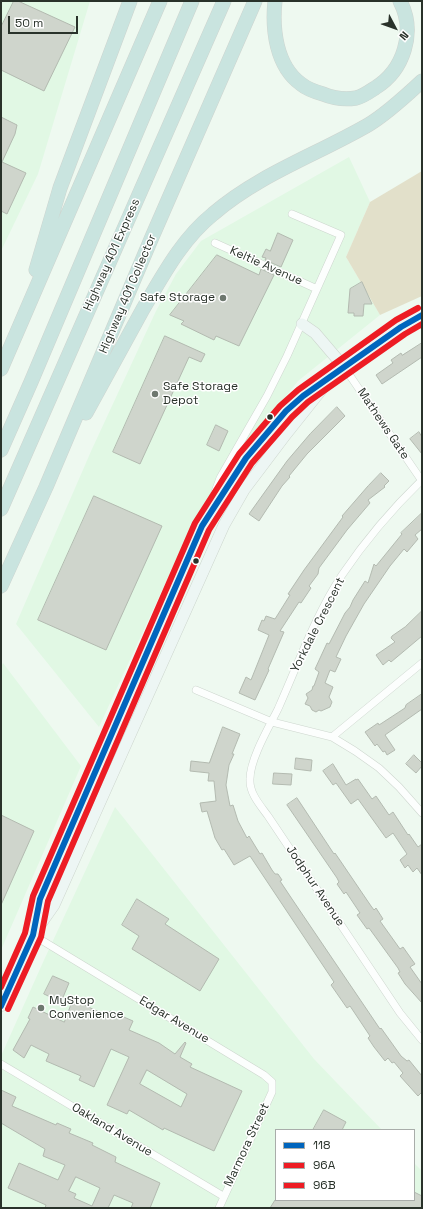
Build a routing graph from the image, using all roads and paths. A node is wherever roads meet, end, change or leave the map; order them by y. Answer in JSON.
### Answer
{"nodes":[{"id":1,"x":130,"y":1,"type":"edge"},
{"id":2,"x":160,"y":1,"type":"edge"},
{"id":3,"x":192,"y":1,"type":"edge"},
{"id":4,"x":224,"y":1,"type":"edge"},
{"id":5,"x":255,"y":1,"type":"edge"},
{"id":6,"x":275,"y":1,"type":"edge"},
{"id":7,"x":400,"y":1,"type":"edge"},
{"id":8,"x":422,"y":81,"type":"edge"},
{"id":9,"x":292,"y":214,"type":"dead end"},
{"id":10,"x":215,"y":243,"type":"dead end"},
{"id":11,"x":317,"y":289,"type":"junction"},
{"id":12,"x":422,"y":316,"type":"edge"},
{"id":13,"x":302,"y":324,"type":"junction"},
{"id":14,"x":16,"y":337,"type":"junction"},
{"id":15,"x":344,"y":367,"type":"junction"},
{"id":16,"x":1,"y":368,"type":"edge"},
{"id":17,"x":331,"y":377,"type":"junction"},
{"id":18,"x":1,"y":450,"type":"edge"},
{"id":19,"x":422,"y":480,"type":"edge"},
{"id":20,"x":46,"y":487,"type":"junction"},
{"id":21,"x":1,"y":509,"type":"edge"},
{"id":22,"x":202,"y":526,"type":"junction"},
{"id":23,"x":1,"y":586,"type":"edge"},
{"id":24,"x":422,"y":662,"type":"edge"},
{"id":25,"x":196,"y":690,"type":"dead end"},
{"id":26,"x":272,"y":722,"type":"junction"},
{"id":27,"x":332,"y":737,"type":"junction"},
{"id":28,"x":422,"y":813,"type":"edge"},
{"id":29,"x":33,"y":935,"type":"junction"},
{"id":30,"x":1,"y":1004,"type":"edge"},
{"id":31,"x":422,"y":1040,"type":"edge"},
{"id":32,"x":1,"y":1064,"type":"edge"},
{"id":33,"x":272,"y":1082,"type":"joint"},
{"id":34,"x":223,"y":1196,"type":"junction"},
{"id":35,"x":218,"y":1208,"type":"edge"}],
"edges":[{"from":1,"to":14,"type":"highway"},
{"from":2,"to":14,"type":"highway"},
{"from":3,"to":18,"type":"highway","name":"Highway 401 Express"},
{"from":4,"to":21,"type":"highway","name":"Highway 401 Express"},
{"from":5,"to":20,"type":"highway","name":"Highway 401 Collector"},
{"from":6,"to":7,"type":"highway"},
{"from":8,"to":20,"type":"highway"},
{"from":9,"to":11,"type":"street"},
{"from":10,"to":11,"type":"street","name":"Keltie Avenue"},
{"from":11,"to":13,"type":"street"},
{"from":12,"to":15,"type":"main road"},
{"from":13,"to":15,"type":"main road"},
{"from":13,"to":22,"type":"street"},
{"from":14,"to":16,"type":"highway"},
{"from":15,"to":17,"type":"main road"},
{"from":15,"to":19,"type":"street","name":"Mathews Gate"},
{"from":17,"to":22,"type":"main road"},
{"from":17,"to":29,"type":"main road"},
{"from":19,"to":26,"type":"street","name":"Yorkdale Crescent"},
{"from":20,"to":23,"type":"highway","name":"Highway 401 Collector"},
{"from":22,"to":29,"type":"main road"},
{"from":24,"to":27,"type":"street"},
{"from":25,"to":26,"type":"street"},
{"from":26,"to":27,"type":"street"},
{"from":26,"to":31,"type":"street","name":"Jodphur Avenue"},
{"from":27,"to":28,"type":"street"},
{"from":29,"to":30,"type":"main road"},
{"from":29,"to":33,"type":"street","name":"Edgar Avenue"},
{"from":32,"to":34,"type":"street","name":"Oakland Avenue"},
{"from":33,"to":34,"type":"street","name":"Marmora Street"},
{"from":34,"to":35,"type":"street","name":"Marmora Street"}]}
